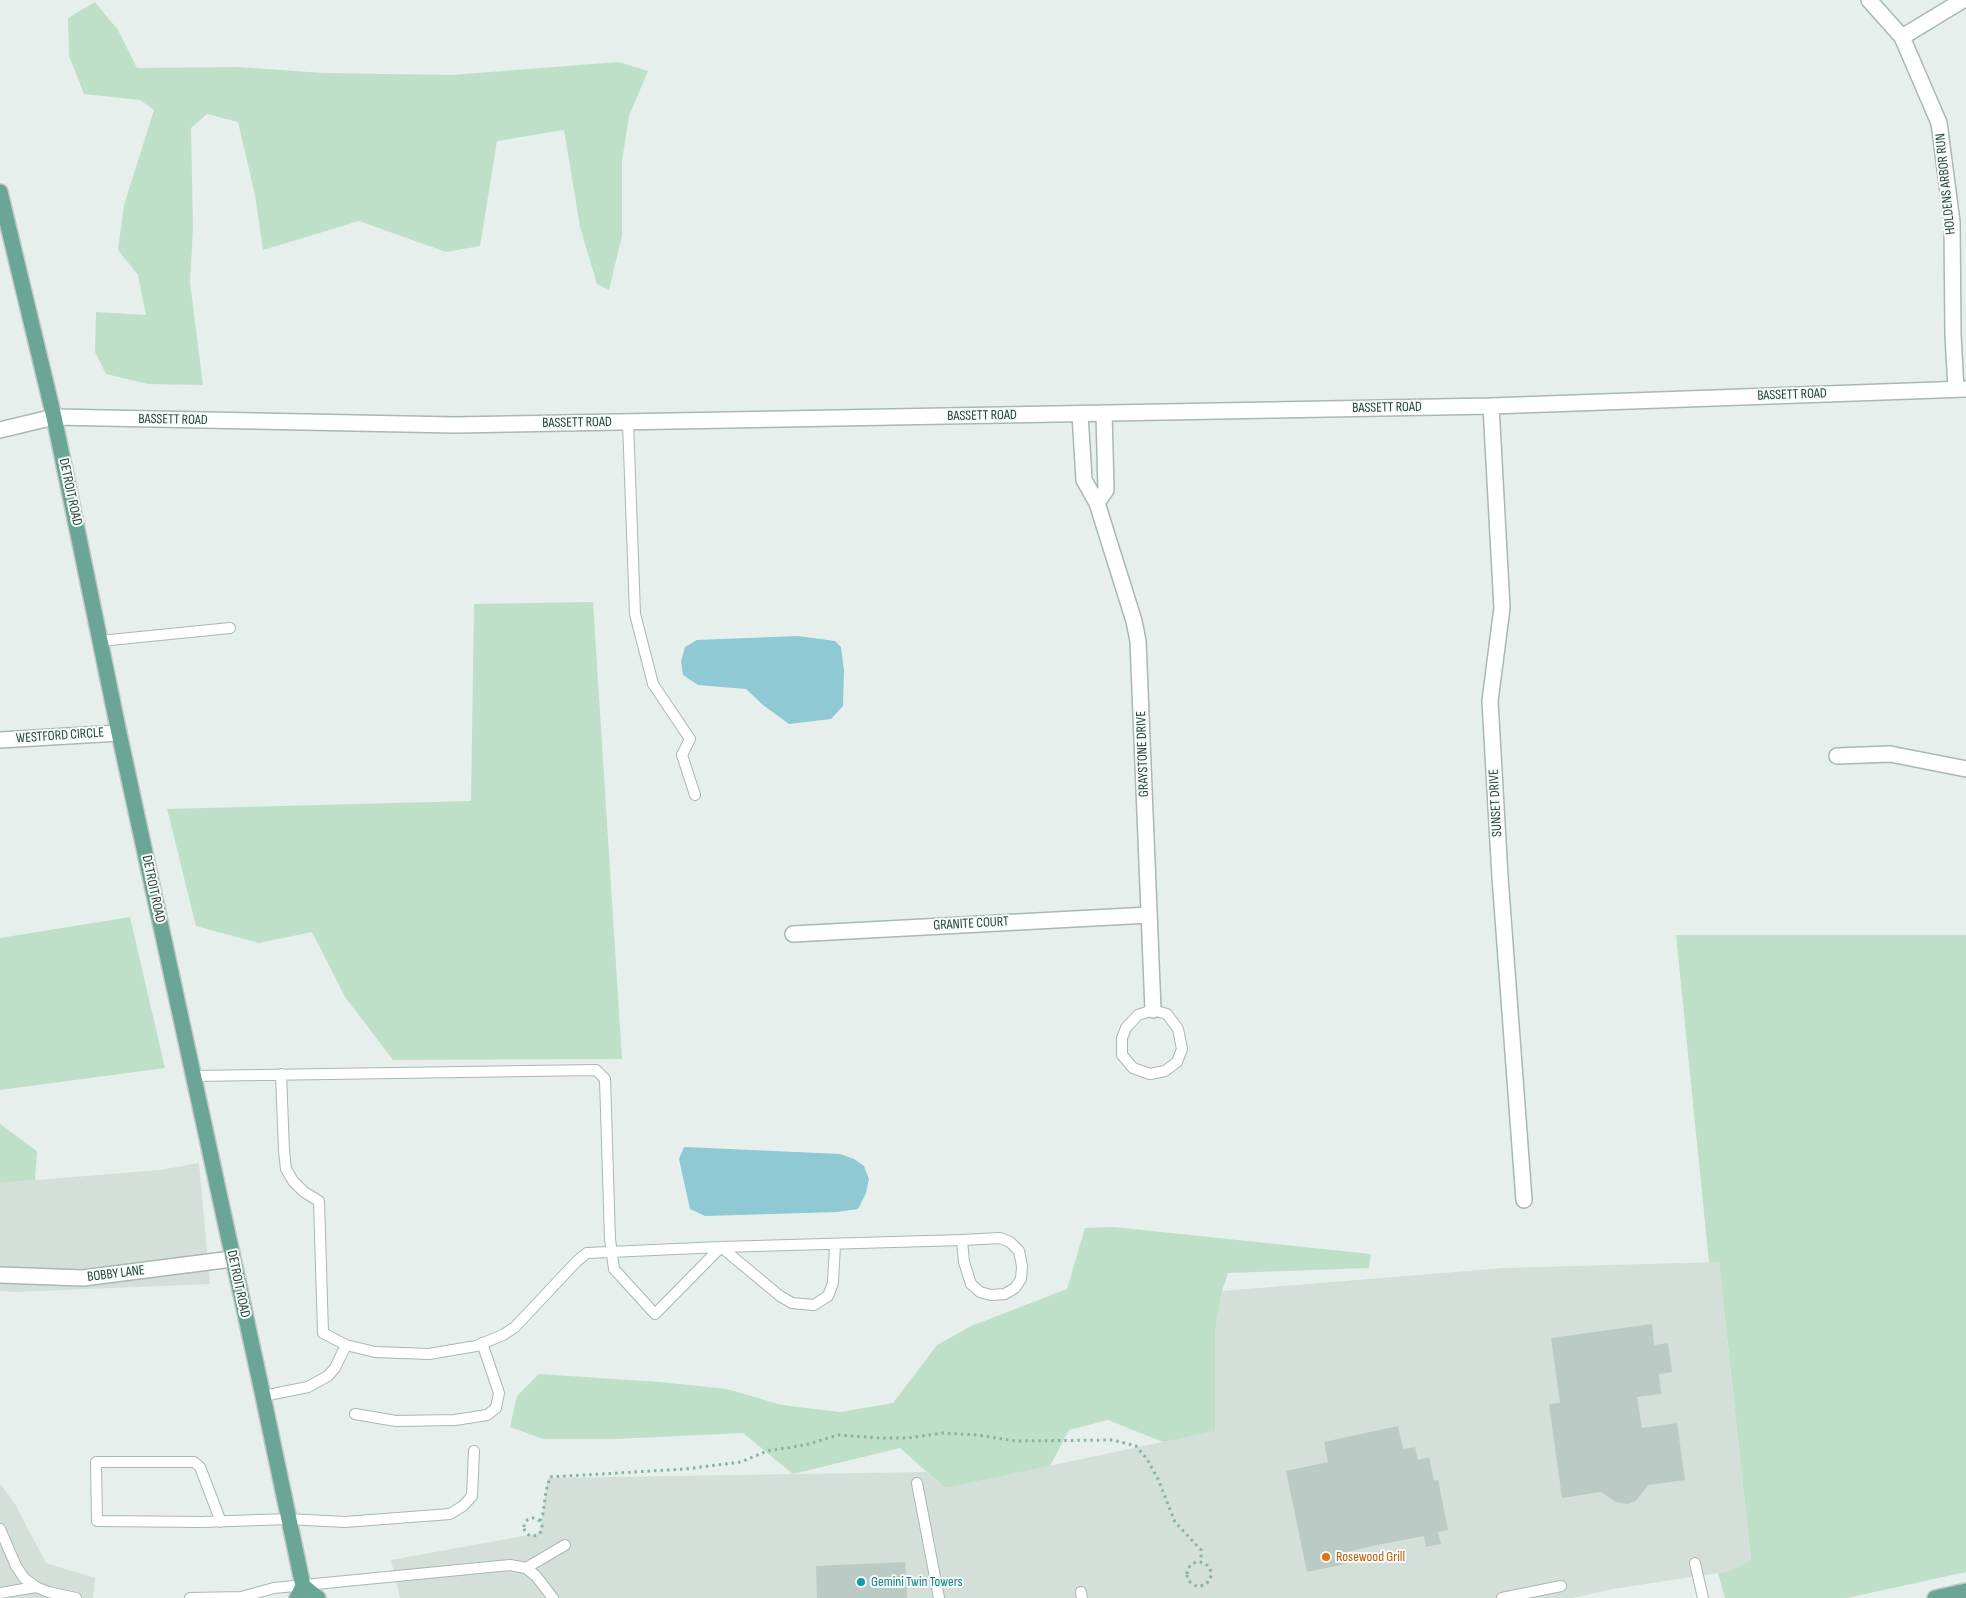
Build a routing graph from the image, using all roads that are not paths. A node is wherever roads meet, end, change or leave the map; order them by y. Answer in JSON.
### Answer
{"nodes":[{"id":1,"x":1869,"y":0,"type":"edge"},
{"id":2,"x":1964,"y":0,"type":"edge"},
{"id":3,"x":1902,"y":37,"type":"junction"},
{"id":4,"x":0,"y":192,"type":"edge"},
{"id":5,"x":1961,"y":389,"type":"edge"},
{"id":6,"x":1491,"y":406,"type":"junction"},
{"id":7,"x":1104,"y":413,"type":"junction"},
{"id":8,"x":1080,"y":414,"type":"junction"},
{"id":9,"x":54,"y":417,"type":"junction"},
{"id":10,"x":628,"y":422,"type":"junction"},
{"id":11,"x":0,"y":430,"type":"edge"},
{"id":12,"x":1097,"y":503,"type":"junction"},
{"id":13,"x":230,"y":628,"type":"dead end"},
{"id":14,"x":100,"y":640,"type":"junction"},
{"id":15,"x":119,"y":732,"type":"junction"},
{"id":16,"x":0,"y":740,"type":"edge"},
{"id":17,"x":1837,"y":756,"type":"dead end"},
{"id":18,"x":1966,"y":769,"type":"edge"},
{"id":19,"x":695,"y":795,"type":"dead end"},
{"id":20,"x":1149,"y":915,"type":"junction"},
{"id":21,"x":793,"y":934,"type":"dead end"},
{"id":22,"x":1153,"y":1010,"type":"junction"},
{"id":23,"x":281,"y":1074,"type":"junction"},
{"id":24,"x":194,"y":1076,"type":"junction"},
{"id":25,"x":1524,"y":1200,"type":"dead end"},
{"id":26,"x":962,"y":1240,"type":"junction"},
{"id":27,"x":835,"y":1245,"type":"junction"},
{"id":28,"x":721,"y":1247,"type":"junction"},
{"id":29,"x":610,"y":1252,"type":"junction"},
{"id":30,"x":232,"y":1259,"type":"junction"},
{"id":31,"x":0,"y":1275,"type":"edge"},
{"id":32,"x":482,"y":1343,"type":"junction"},
{"id":33,"x":346,"y":1345,"type":"junction"},
{"id":34,"x":263,"y":1396,"type":"junction"},
{"id":35,"x":355,"y":1414,"type":"dead end"},
{"id":36,"x":474,"y":1451,"type":"dead end"},
{"id":37,"x":917,"y":1483,"type":"dead end"},
{"id":38,"x":288,"y":1519,"type":"junction"},
{"id":39,"x":220,"y":1522,"type":"junction"},
{"id":40,"x":0,"y":1529,"type":"edge"},
{"id":41,"x":565,"y":1545,"type":"dead end"},
{"id":42,"x":1695,"y":1563,"type":"dead end"},
{"id":43,"x":526,"y":1568,"type":"junction"},
{"id":44,"x":1561,"y":1586,"type":"dead end"},
{"id":45,"x":36,"y":1587,"type":"junction"},
{"id":46,"x":1966,"y":1591,"type":"edge"},
{"id":47,"x":300,"y":1592,"type":"edge"},
{"id":48,"x":0,"y":1593,"type":"edge"},
{"id":49,"x":76,"y":1598,"type":"edge"},
{"id":50,"x":190,"y":1598,"type":"edge"},
{"id":51,"x":241,"y":1598,"type":"edge"},
{"id":52,"x":318,"y":1598,"type":"edge"},
{"id":53,"x":553,"y":1598,"type":"edge"},
{"id":54,"x":939,"y":1598,"type":"edge"},
{"id":55,"x":1502,"y":1598,"type":"edge"},
{"id":56,"x":1702,"y":1598,"type":"edge"},
{"id":57,"x":1935,"y":1598,"type":"edge"}],
"edges":[{"from":1,"to":3,"type":"street","name":"HOLDENS ARBOR RUN"},
{"from":2,"to":3,"type":"street"},
{"from":3,"to":5,"type":"street","name":"HOLDENS ARBOR RUN"},
{"from":4,"to":9,"type":"main road","name":"DETROIT ROAD"},
{"from":5,"to":6,"type":"street","name":"BASSETT ROAD"},
{"from":6,"to":7,"type":"street","name":"BASSETT ROAD"},
{"from":6,"to":25,"type":"street","name":"SUNSET DRIVE"},
{"from":7,"to":8,"type":"street","name":"BASSETT ROAD"},
{"from":7,"to":12,"type":"street"},
{"from":8,"to":10,"type":"street","name":"BASSETT ROAD"},
{"from":8,"to":12,"type":"street","name":"GRAYSTONE DRIVE"},
{"from":9,"to":10,"type":"street","name":"BASSETT ROAD"},
{"from":9,"to":11,"type":"street","name":"BASSETT ROAD"},
{"from":9,"to":14,"type":"main road","name":"DETROIT ROAD"},
{"from":10,"to":19,"type":"lane"},
{"from":12,"to":20,"type":"street","name":"GRAYSTONE DRIVE"},
{"from":13,"to":14,"type":"lane"},
{"from":14,"to":15,"type":"main road","name":"DETROIT ROAD"},
{"from":15,"to":16,"type":"street","name":"WESTFORD CIRCLE"},
{"from":15,"to":24,"type":"main road","name":"DETROIT ROAD"},
{"from":17,"to":18,"type":"street"},
{"from":20,"to":21,"type":"street","name":"GRANITE COURT"},
{"from":20,"to":22,"type":"street","name":"GRAYSTONE DRIVE"},
{"from":22,"to":22,"type":"lane"},
{"from":23,"to":24,"type":"lane"},
{"from":23,"to":29,"type":"lane"},
{"from":23,"to":33,"type":"lane"},
{"from":24,"to":30,"type":"main road","name":"DETROIT ROAD"},
{"from":26,"to":26,"type":"lane"},
{"from":26,"to":27,"type":"lane"},
{"from":27,"to":28,"type":"lane"},
{"from":27,"to":28,"type":"lane"},
{"from":28,"to":29,"type":"lane"},
{"from":28,"to":29,"type":"lane"},
{"from":29,"to":32,"type":"lane"},
{"from":30,"to":31,"type":"street","name":"BOBBY LANE"},
{"from":30,"to":34,"type":"main road","name":"DETROIT ROAD"},
{"from":32,"to":33,"type":"lane"},
{"from":32,"to":35,"type":"lane"},
{"from":33,"to":34,"type":"lane"},
{"from":34,"to":38,"type":"main road","name":"DETROIT ROAD"},
{"from":36,"to":38,"type":"lane"},
{"from":37,"to":54,"type":"lane"},
{"from":38,"to":39,"type":"lane"},
{"from":38,"to":47,"type":"main road","name":"DETROIT ROAD"},
{"from":39,"to":39,"type":"lane"},
{"from":40,"to":45,"type":"lane"},
{"from":41,"to":43,"type":"lane"},
{"from":42,"to":56,"type":"lane"},
{"from":43,"to":47,"type":"lane"},
{"from":43,"to":53,"type":"lane"},
{"from":44,"to":55,"type":"lane"},
{"from":45,"to":48,"type":"lane"},
{"from":45,"to":49,"type":"lane"},
{"from":46,"to":57,"type":"main road"},
{"from":47,"to":51,"type":"lane"},
{"from":47,"to":52,"type":"main road"},
{"from":50,"to":51,"type":"lane"}]}
